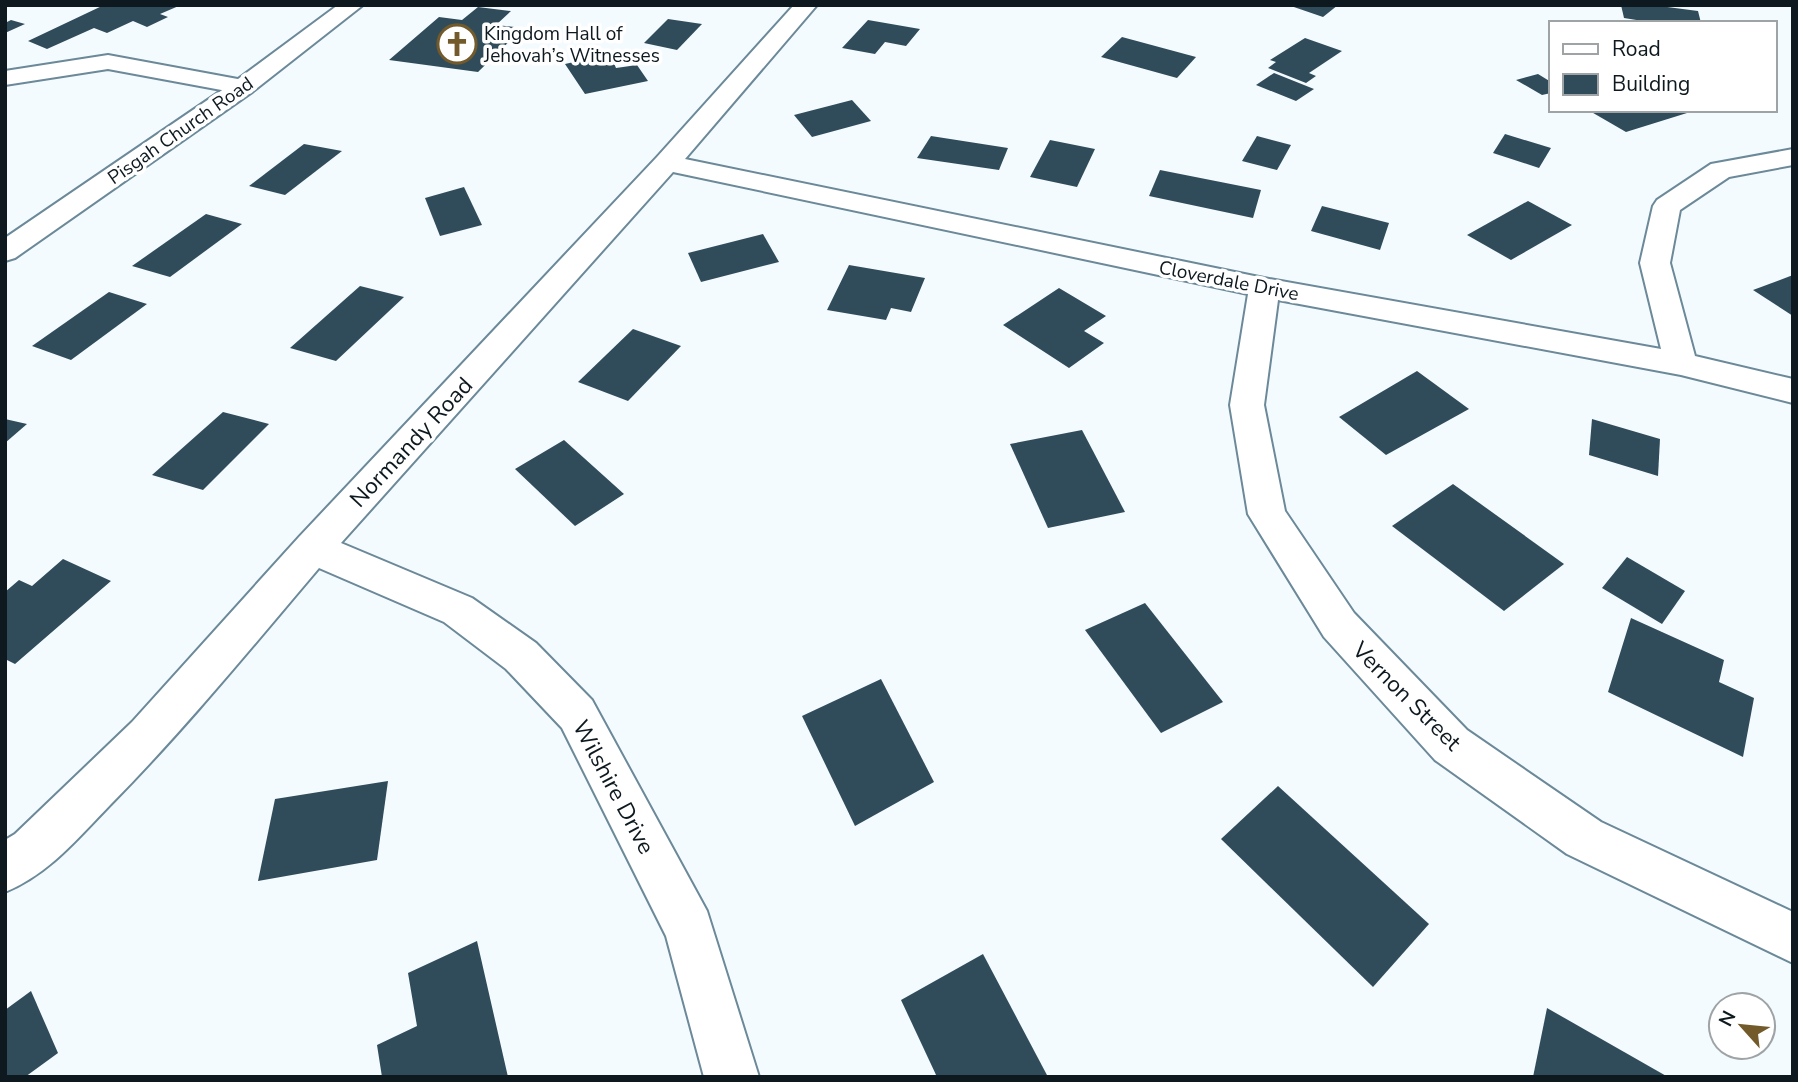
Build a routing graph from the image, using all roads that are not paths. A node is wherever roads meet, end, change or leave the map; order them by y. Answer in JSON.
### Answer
{"nodes":[{"id":1,"x":352,"y":5,"type":"edge"},
{"id":2,"x":806,"y":5,"type":"edge"},
{"id":3,"x":5,"y":78,"type":"edge"},
{"id":4,"x":243,"y":87,"type":"junction"},
{"id":5,"x":1793,"y":157,"type":"edge"},
{"id":6,"x":667,"y":163,"type":"junction"},
{"id":7,"x":5,"y":252,"type":"edge"},
{"id":8,"x":1264,"y":288,"type":"junction"},
{"id":9,"x":1681,"y":364,"type":"junction"},
{"id":10,"x":1793,"y":391,"type":"edge"},
{"id":11,"x":313,"y":548,"type":"junction"},
{"id":12,"x":5,"y":868,"type":"edge"},
{"id":13,"x":1793,"y":938,"type":"edge"},
{"id":14,"x":732,"y":1077,"type":"edge"}],
"edges":[{"from":1,"to":4,"type":"street","name":"Pisgah Church Road"},
{"from":2,"to":6,"type":"street","name":"Normandy Road"},
{"from":3,"to":4,"type":"street"},
{"from":4,"to":7,"type":"street","name":"Pisgah Church Road"},
{"from":5,"to":9,"type":"street"},
{"from":6,"to":8,"type":"street","name":"Cloverdale Drive"},
{"from":6,"to":11,"type":"street","name":"Normandy Road"},
{"from":8,"to":9,"type":"street","name":"Cloverdale Drive"},
{"from":8,"to":13,"type":"street","name":"Vernon Street"},
{"from":9,"to":10,"type":"street","name":"Cloverdale Drive"},
{"from":11,"to":12,"type":"street","name":"Normandy Road"},
{"from":11,"to":14,"type":"street","name":"Wilshire Drive"}]}
